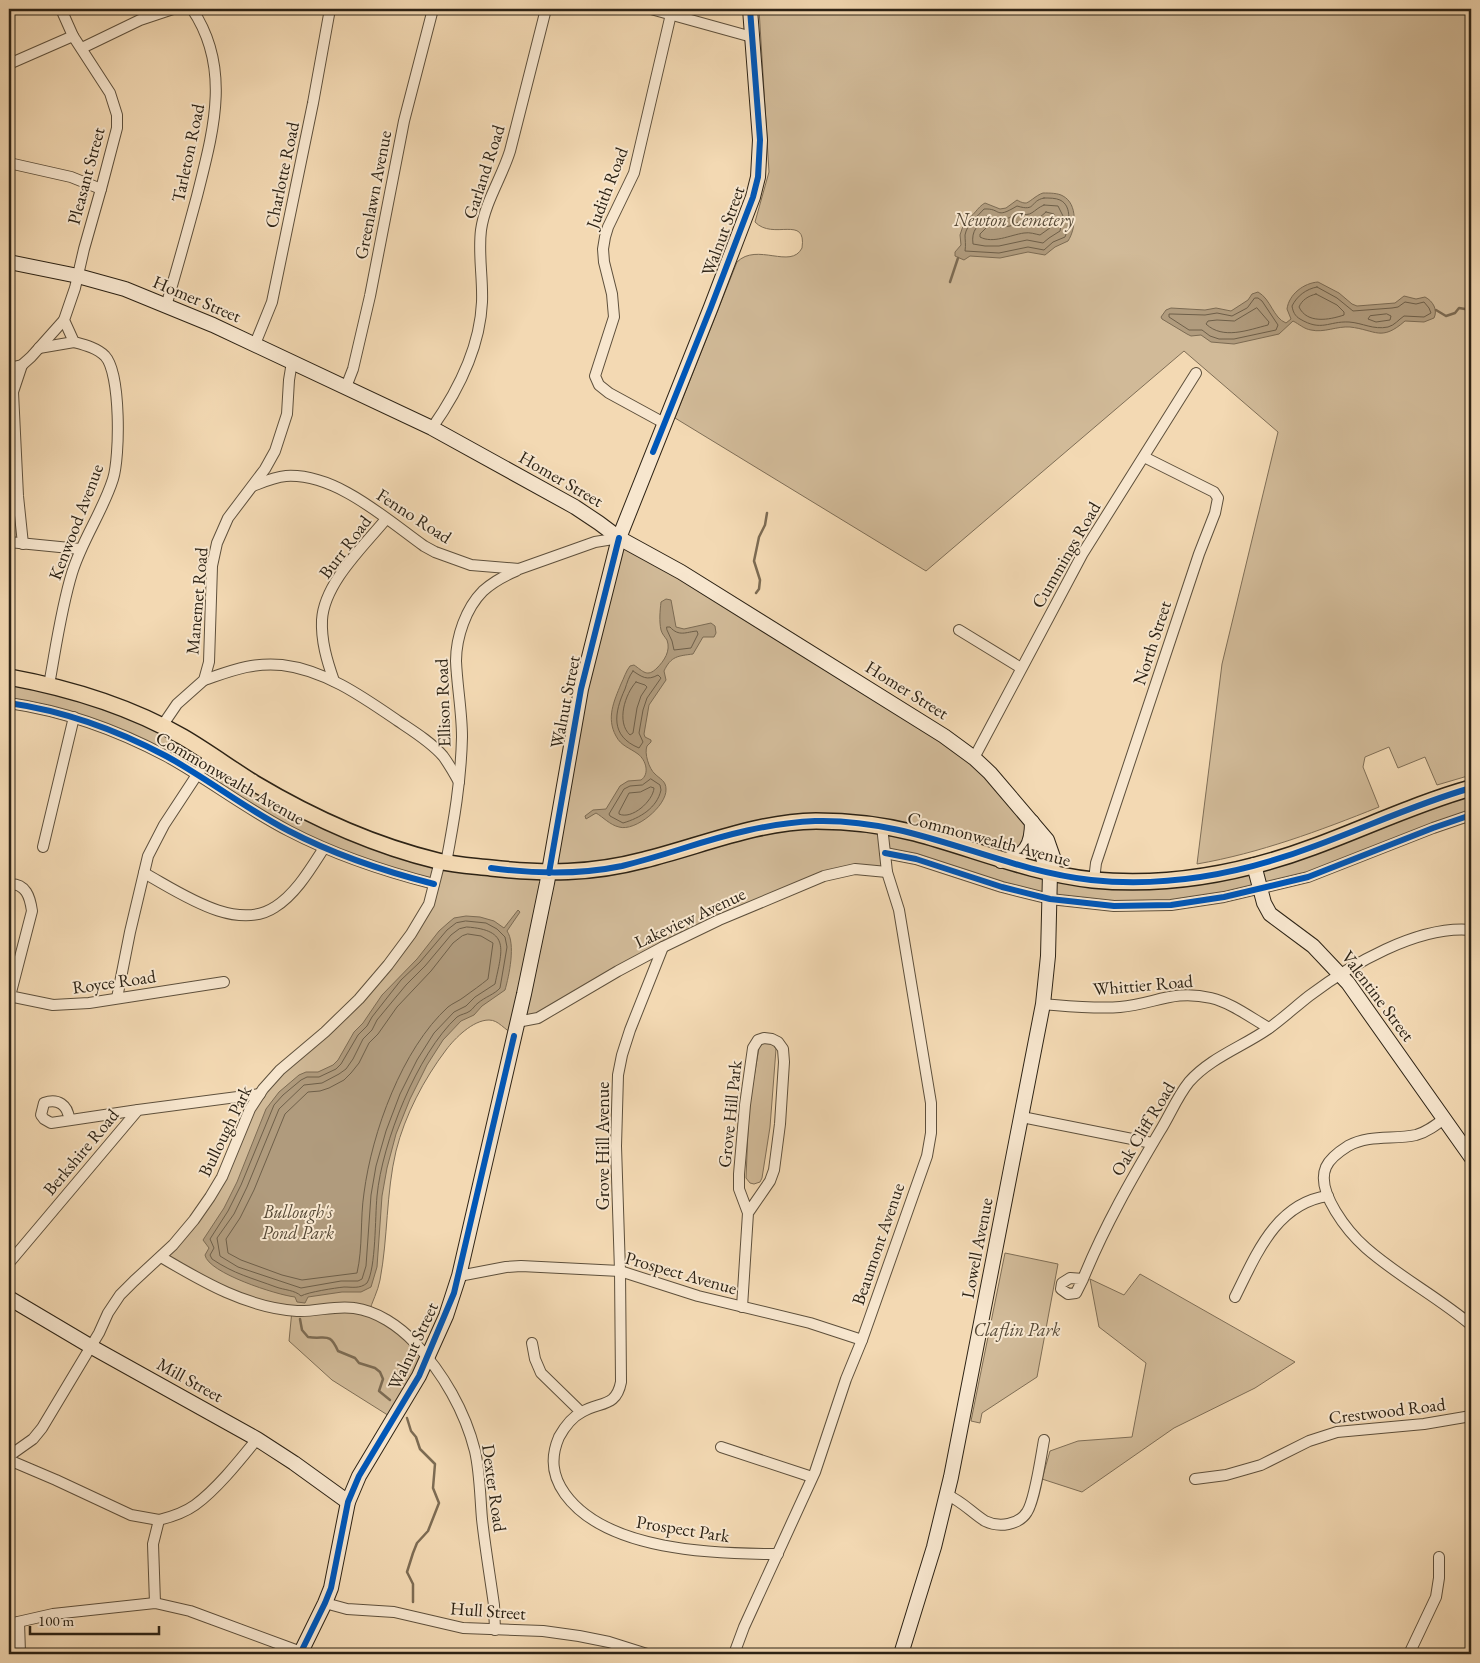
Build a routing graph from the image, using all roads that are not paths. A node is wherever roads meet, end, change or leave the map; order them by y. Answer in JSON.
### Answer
{"nodes":[{"id":1,"x":61,"y":9,"type":"edge"},
{"id":2,"x":173,"y":9,"type":"edge"},
{"id":3,"x":192,"y":9,"type":"edge"},
{"id":4,"x":330,"y":9,"type":"edge"},
{"id":5,"x":433,"y":9,"type":"edge"},
{"id":6,"x":546,"y":9,"type":"edge"},
{"id":7,"x":651,"y":9,"type":"edge"},
{"id":8,"x":750,"y":9,"type":"edge"},
{"id":9,"x":670,"y":14,"type":"junction"},
{"id":10,"x":73,"y":36,"type":"junction"},
{"id":11,"x":752,"y":37,"type":"junction"},
{"id":12,"x":82,"y":48,"type":"junction"},
{"id":13,"x":9,"y":64,"type":"edge"},
{"id":14,"x":9,"y":163,"type":"edge"},
{"id":15,"x":101,"y":189,"type":"junction"},
{"id":16,"x":9,"y":262,"type":"edge"},
{"id":17,"x":78,"y":276,"type":"junction"},
{"id":18,"x":166,"y":306,"type":"junction"},
{"id":19,"x":64,"y":320,"type":"junction"},
{"id":20,"x":74,"y":342,"type":"junction"},
{"id":21,"x":255,"y":344,"type":"junction"},
{"id":22,"x":39,"y":348,"type":"junction"},
{"id":23,"x":292,"y":362,"type":"junction"},
{"id":24,"x":22,"y":365,"type":"junction"},
{"id":25,"x":9,"y":368,"type":"edge"},
{"id":26,"x":1196,"y":373,"type":"dead end"},
{"id":27,"x":346,"y":387,"type":"junction"},
{"id":28,"x":11,"y":389,"type":"edge"},
{"id":29,"x":664,"y":423,"type":"junction"},
{"id":30,"x":432,"y":428,"type":"junction"},
{"id":31,"x":1144,"y":457,"type":"junction"},
{"id":32,"x":252,"y":487,"type":"junction"},
{"id":33,"x":386,"y":520,"type":"junction"},
{"id":34,"x":618,"y":538,"type":"junction"},
{"id":35,"x":9,"y":542,"type":"edge"},
{"id":36,"x":23,"y":544,"type":"junction"},
{"id":37,"x":80,"y":548,"type":"junction"},
{"id":38,"x":519,"y":569,"type":"junction"},
{"id":39,"x":959,"y":630,"type":"dead end"},
{"id":40,"x":1021,"y":668,"type":"junction"},
{"id":41,"x":9,"y":678,"type":"edge"},
{"id":42,"x":204,"y":680,"type":"junction"},
{"id":43,"x":334,"y":681,"type":"junction"},
{"id":44,"x":49,"y":685,"type":"junction"},
{"id":45,"x":9,"y":703,"type":"edge"},
{"id":46,"x":74,"y":718,"type":"junction"},
{"id":47,"x":162,"y":726,"type":"junction"},
{"id":48,"x":210,"y":755,"type":"junction"},
{"id":49,"x":974,"y":758,"type":"junction"},
{"id":50,"x":197,"y":774,"type":"junction"},
{"id":51,"x":460,"y":782,"type":"junction"},
{"id":52,"x":1471,"y":788,"type":"edge"},
{"id":53,"x":1471,"y":815,"type":"edge"},
{"id":54,"x":882,"y":826,"type":"junction"},
{"id":55,"x":1035,"y":826,"type":"junction"},
{"id":56,"x":43,"y":848,"type":"dead end"},
{"id":57,"x":324,"y":848,"type":"junction"},
{"id":58,"x":886,"y":853,"type":"junction"},
{"id":59,"x":1002,"y":860,"type":"junction"},
{"id":60,"x":443,"y":862,"type":"junction"},
{"id":61,"x":1254,"y":865,"type":"junction"},
{"id":62,"x":887,"y":872,"type":"junction"},
{"id":63,"x":144,"y":873,"type":"junction"},
{"id":64,"x":549,"y":873,"type":"junction"},
{"id":65,"x":1050,"y":873,"type":"junction"},
{"id":66,"x":1094,"y":880,"type":"junction"},
{"id":67,"x":9,"y":884,"type":"edge"},
{"id":68,"x":434,"y":884,"type":"junction"},
{"id":69,"x":1260,"y":888,"type":"junction"},
{"id":70,"x":1050,"y":898,"type":"junction"},
{"id":71,"x":1471,"y":930,"type":"edge"},
{"id":72,"x":663,"y":947,"type":"junction"},
{"id":73,"x":1341,"y":974,"type":"junction"},
{"id":74,"x":224,"y":982,"type":"dead end"},
{"id":75,"x":9,"y":996,"type":"edge"},
{"id":76,"x":117,"y":998,"type":"junction"},
{"id":77,"x":1043,"y":1004,"type":"junction"},
{"id":78,"x":517,"y":1022,"type":"junction"},
{"id":79,"x":1269,"y":1028,"type":"junction"},
{"id":80,"x":260,"y":1094,"type":"junction"},
{"id":81,"x":138,"y":1110,"type":"junction"},
{"id":82,"x":1022,"y":1116,"type":"junction"},
{"id":83,"x":1445,"y":1118,"type":"junction"},
{"id":84,"x":69,"y":1119,"type":"dead end"},
{"id":85,"x":1152,"y":1143,"type":"junction"},
{"id":86,"x":1471,"y":1156,"type":"edge"},
{"id":87,"x":1328,"y":1196,"type":"junction"},
{"id":88,"x":748,"y":1213,"type":"junction"},
{"id":89,"x":161,"y":1257,"type":"junction"},
{"id":90,"x":9,"y":1263,"type":"edge"},
{"id":91,"x":620,"y":1271,"type":"junction"},
{"id":92,"x":459,"y":1276,"type":"junction"},
{"id":93,"x":1083,"y":1279,"type":"dead end"},
{"id":94,"x":1236,"y":1297,"type":"dead end"},
{"id":95,"x":9,"y":1298,"type":"edge"},
{"id":96,"x":742,"y":1307,"type":"junction"},
{"id":97,"x":1471,"y":1325,"type":"edge"},
{"id":98,"x":862,"y":1340,"type":"junction"},
{"id":99,"x":532,"y":1343,"type":"dead end"},
{"id":100,"x":90,"y":1346,"type":"junction"},
{"id":101,"x":622,"y":1353,"type":"joint"},
{"id":102,"x":428,"y":1358,"type":"junction"},
{"id":103,"x":582,"y":1412,"type":"junction"},
{"id":104,"x":1471,"y":1416,"type":"edge"},
{"id":105,"x":256,"y":1439,"type":"junction"},
{"id":106,"x":1044,"y":1440,"type":"dead end"},
{"id":107,"x":722,"y":1447,"type":"dead end"},
{"id":108,"x":9,"y":1458,"type":"edge"},
{"id":109,"x":812,"y":1477,"type":"junction"},
{"id":110,"x":1195,"y":1479,"type":"dead end"},
{"id":111,"x":947,"y":1495,"type":"junction"},
{"id":112,"x":348,"y":1502,"type":"junction"},
{"id":113,"x":159,"y":1520,"type":"junction"},
{"id":114,"x":778,"y":1554,"type":"junction"},
{"id":115,"x":1439,"y":1557,"type":"dead end"},
{"id":116,"x":155,"y":1603,"type":"junction"},
{"id":117,"x":325,"y":1603,"type":"junction"},
{"id":118,"x":14,"y":1623,"type":"edge"},
{"id":119,"x":495,"y":1630,"type":"junction"},
{"id":120,"x":301,"y":1653,"type":"edge"},
{"id":121,"x":20,"y":1654,"type":"edge"},
{"id":122,"x":647,"y":1654,"type":"edge"},
{"id":123,"x":734,"y":1654,"type":"edge"},
{"id":124,"x":901,"y":1654,"type":"edge"},
{"id":125,"x":1409,"y":1654,"type":"edge"}],
"edges":[{"from":1,"to":10,"type":"street","name":"Pleasant Street"},
{"from":2,"to":12,"type":"street"},
{"from":3,"to":18,"type":"street","name":"Tarleton Road"},
{"from":4,"to":21,"type":"street","name":"Charlotte Road"},
{"from":5,"to":27,"type":"street","name":"Greenlawn Avenue"},
{"from":6,"to":30,"type":"street","name":"Garland Road"},
{"from":7,"to":9,"type":"street"},
{"from":8,"to":11,"type":"street","name":"Walnut Street"},
{"from":9,"to":11,"type":"street"},
{"from":9,"to":29,"type":"street","name":"Judith Road"},
{"from":10,"to":12,"type":"street","name":"Pleasant Street"},
{"from":10,"to":13,"type":"street"},
{"from":11,"to":29,"type":"street","name":"Walnut Street"},
{"from":12,"to":15,"type":"street","name":"Pleasant Street"},
{"from":14,"to":15,"type":"street"},
{"from":15,"to":17,"type":"street","name":"Pleasant Street"},
{"from":16,"to":17,"type":"street","name":"Homer Street"},
{"from":17,"to":18,"type":"street","name":"Homer Street"},
{"from":17,"to":19,"type":"street"},
{"from":18,"to":21,"type":"street","name":"Homer Street"},
{"from":19,"to":20,"type":"street"},
{"from":19,"to":22,"type":"street"},
{"from":20,"to":22,"type":"street"},
{"from":20,"to":37,"type":"street","name":"Kenwood Avenue"},
{"from":21,"to":23,"type":"street","name":"Homer Street"},
{"from":22,"to":24,"type":"street"},
{"from":23,"to":27,"type":"street","name":"Homer Street"},
{"from":23,"to":32,"type":"street","name":"Manemet Road"},
{"from":24,"to":25,"type":"street"},
{"from":24,"to":28,"type":"street"},
{"from":26,"to":31,"type":"street","name":"Cummings Road"},
{"from":27,"to":30,"type":"street","name":"Homer Street"},
{"from":28,"to":36,"type":"street"},
{"from":29,"to":34,"type":"street","name":"Walnut Street"},
{"from":30,"to":34,"type":"street","name":"Homer Street"},
{"from":31,"to":40,"type":"street","name":"Cummings Road"},
{"from":31,"to":66,"type":"street","name":"North Street"},
{"from":32,"to":33,"type":"street","name":"Fenno Road"},
{"from":32,"to":42,"type":"street","name":"Manemet Road"},
{"from":33,"to":38,"type":"street","name":"Fenno Road"},
{"from":33,"to":43,"type":"street","name":"Burr Road"},
{"from":34,"to":38,"type":"street","name":"Fenno Road"},
{"from":34,"to":49,"type":"street","name":"Homer Street"},
{"from":34,"to":64,"type":"street","name":"Walnut Street"},
{"from":35,"to":36,"type":"street"},
{"from":36,"to":37,"type":"street"},
{"from":37,"to":44,"type":"street","name":"Kenwood Avenue"},
{"from":38,"to":51,"type":"street","name":"Ellison Road"},
{"from":39,"to":40,"type":"street"},
{"from":40,"to":49,"type":"street","name":"Cummings Road"},
{"from":41,"to":44,"type":"main road","name":"Commonwealth Avenue"},
{"from":42,"to":43,"type":"street"},
{"from":42,"to":47,"type":"street","name":"Manemet Road"},
{"from":43,"to":51,"type":"street"},
{"from":44,"to":47,"type":"main road","name":"Commonwealth Avenue"},
{"from":45,"to":46,"type":"street","name":"Commonwealth Avenue"},
{"from":46,"to":50,"type":"street","name":"Commonwealth Avenue"},
{"from":46,"to":56,"type":"street"},
{"from":47,"to":48,"type":"main road","name":"Commonwealth Avenue"},
{"from":48,"to":50,"type":"street"},
{"from":48,"to":60,"type":"main road","name":"Commonwealth Avenue"},
{"from":49,"to":55,"type":"street","name":"Homer Street"},
{"from":50,"to":57,"type":"street","name":"Commonwealth Avenue"},
{"from":50,"to":63,"type":"street"},
{"from":51,"to":60,"type":"street","name":"Ellison Road"},
{"from":52,"to":61,"type":"main road","name":"Commonwealth Avenue"},
{"from":53,"to":69,"type":"street"},
{"from":54,"to":58,"type":"street","name":"Beaumont Avenue"},
{"from":54,"to":59,"type":"main road","name":"Commonwealth Avenue"},
{"from":54,"to":64,"type":"main road","name":"Commonwealth Avenue"},
{"from":55,"to":59,"type":"street"},
{"from":55,"to":65,"type":"street","name":"Homer Street"},
{"from":57,"to":63,"type":"street"},
{"from":57,"to":68,"type":"street","name":"Commonwealth Avenue"},
{"from":58,"to":62,"type":"street","name":"Beaumont Avenue"},
{"from":58,"to":70,"type":"street"},
{"from":59,"to":65,"type":"main road","name":"Commonwealth Avenue"},
{"from":60,"to":64,"type":"main road","name":"Commonwealth Avenue"},
{"from":60,"to":68,"type":"street","name":"Bullough Park"},
{"from":61,"to":66,"type":"main road","name":"Commonwealth Avenue"},
{"from":61,"to":69,"type":"street","name":"Valentine Street"},
{"from":62,"to":72,"type":"street","name":"Lakeview Avenue"},
{"from":62,"to":98,"type":"street","name":"Beaumont Avenue"},
{"from":63,"to":76,"type":"street"},
{"from":64,"to":78,"type":"street","name":"Walnut Street"},
{"from":65,"to":66,"type":"main road","name":"Commonwealth Avenue"},
{"from":65,"to":70,"type":"street","name":"Lowell Avenue"},
{"from":67,"to":75,"type":"street"},
{"from":68,"to":80,"type":"street","name":"Bullough Park"},
{"from":69,"to":70,"type":"street"},
{"from":69,"to":73,"type":"street","name":"Valentine Street"},
{"from":70,"to":77,"type":"street","name":"Lowell Avenue"},
{"from":71,"to":73,"type":"street","name":"Oak Cliff Road"},
{"from":72,"to":78,"type":"street","name":"Lakeview Avenue"},
{"from":72,"to":91,"type":"street","name":"Grove Hill Avenue"},
{"from":73,"to":79,"type":"street","name":"Oak Cliff Road"},
{"from":73,"to":83,"type":"street","name":"Valentine Street"},
{"from":74,"to":76,"type":"street","name":"Royce Road"},
{"from":75,"to":76,"type":"street","name":"Royce Road"},
{"from":77,"to":79,"type":"street","name":"Whittier Road"},
{"from":77,"to":82,"type":"street","name":"Lowell Avenue"},
{"from":78,"to":92,"type":"street","name":"Walnut Street"},
{"from":79,"to":85,"type":"street","name":"Oak Cliff Road"},
{"from":80,"to":81,"type":"street","name":"Berkshire Road"},
{"from":80,"to":89,"type":"street","name":"Bullough Park"},
{"from":81,"to":84,"type":"street"},
{"from":81,"to":90,"type":"street","name":"Berkshire Road"},
{"from":82,"to":85,"type":"street"},
{"from":82,"to":111,"type":"street","name":"Lowell Avenue"},
{"from":83,"to":86,"type":"street","name":"Valentine Street"},
{"from":83,"to":87,"type":"street"},
{"from":85,"to":93,"type":"street","name":"Oak Cliff Road"},
{"from":87,"to":94,"type":"street"},
{"from":87,"to":97,"type":"street"},
{"from":88,"to":88,"type":"street","name":"Grove Hill Park"},
{"from":88,"to":96,"type":"street","name":"Grove Hill Park"},
{"from":89,"to":100,"type":"street","name":"Bullough Park"},
{"from":89,"to":102,"type":"street","name":"Dexter Road"},
{"from":91,"to":92,"type":"street","name":"Prospect Avenue"},
{"from":91,"to":96,"type":"street","name":"Prospect Avenue"},
{"from":91,"to":101,"type":"street","name":"Grove Hill Avenue"},
{"from":92,"to":102,"type":"street","name":"Walnut Street"},
{"from":95,"to":100,"type":"street","name":"Mill Street"},
{"from":96,"to":98,"type":"street","name":"Prospect Avenue"},
{"from":98,"to":109,"type":"street","name":"Beaumont Avenue"},
{"from":99,"to":103,"type":"street"},
{"from":100,"to":105,"type":"street","name":"Mill Street"},
{"from":100,"to":108,"type":"street","name":"Bullough Park"},
{"from":101,"to":103,"type":"street","name":"Prospect Park"},
{"from":102,"to":112,"type":"street","name":"Walnut Street"},
{"from":102,"to":119,"type":"street","name":"Dexter Road"},
{"from":103,"to":114,"type":"street","name":"Prospect Park"},
{"from":104,"to":110,"type":"street","name":"Crestwood Road"},
{"from":105,"to":112,"type":"street","name":"Mill Street"},
{"from":105,"to":113,"type":"street"},
{"from":106,"to":111,"type":"street"},
{"from":107,"to":109,"type":"street"},
{"from":108,"to":113,"type":"street"},
{"from":109,"to":114,"type":"street","name":"Beaumont Avenue"},
{"from":111,"to":124,"type":"street","name":"Lowell Avenue"},
{"from":112,"to":117,"type":"street","name":"Walnut Street"},
{"from":113,"to":116,"type":"street"},
{"from":114,"to":123,"type":"street","name":"Beaumont Avenue"},
{"from":115,"to":125,"type":"street"},
{"from":116,"to":118,"type":"street"},
{"from":116,"to":120,"type":"street"},
{"from":117,"to":119,"type":"street","name":"Hull Street"},
{"from":117,"to":120,"type":"street","name":"Walnut Street"},
{"from":118,"to":121,"type":"street"},
{"from":119,"to":122,"type":"street","name":"Hull Street"}]}
